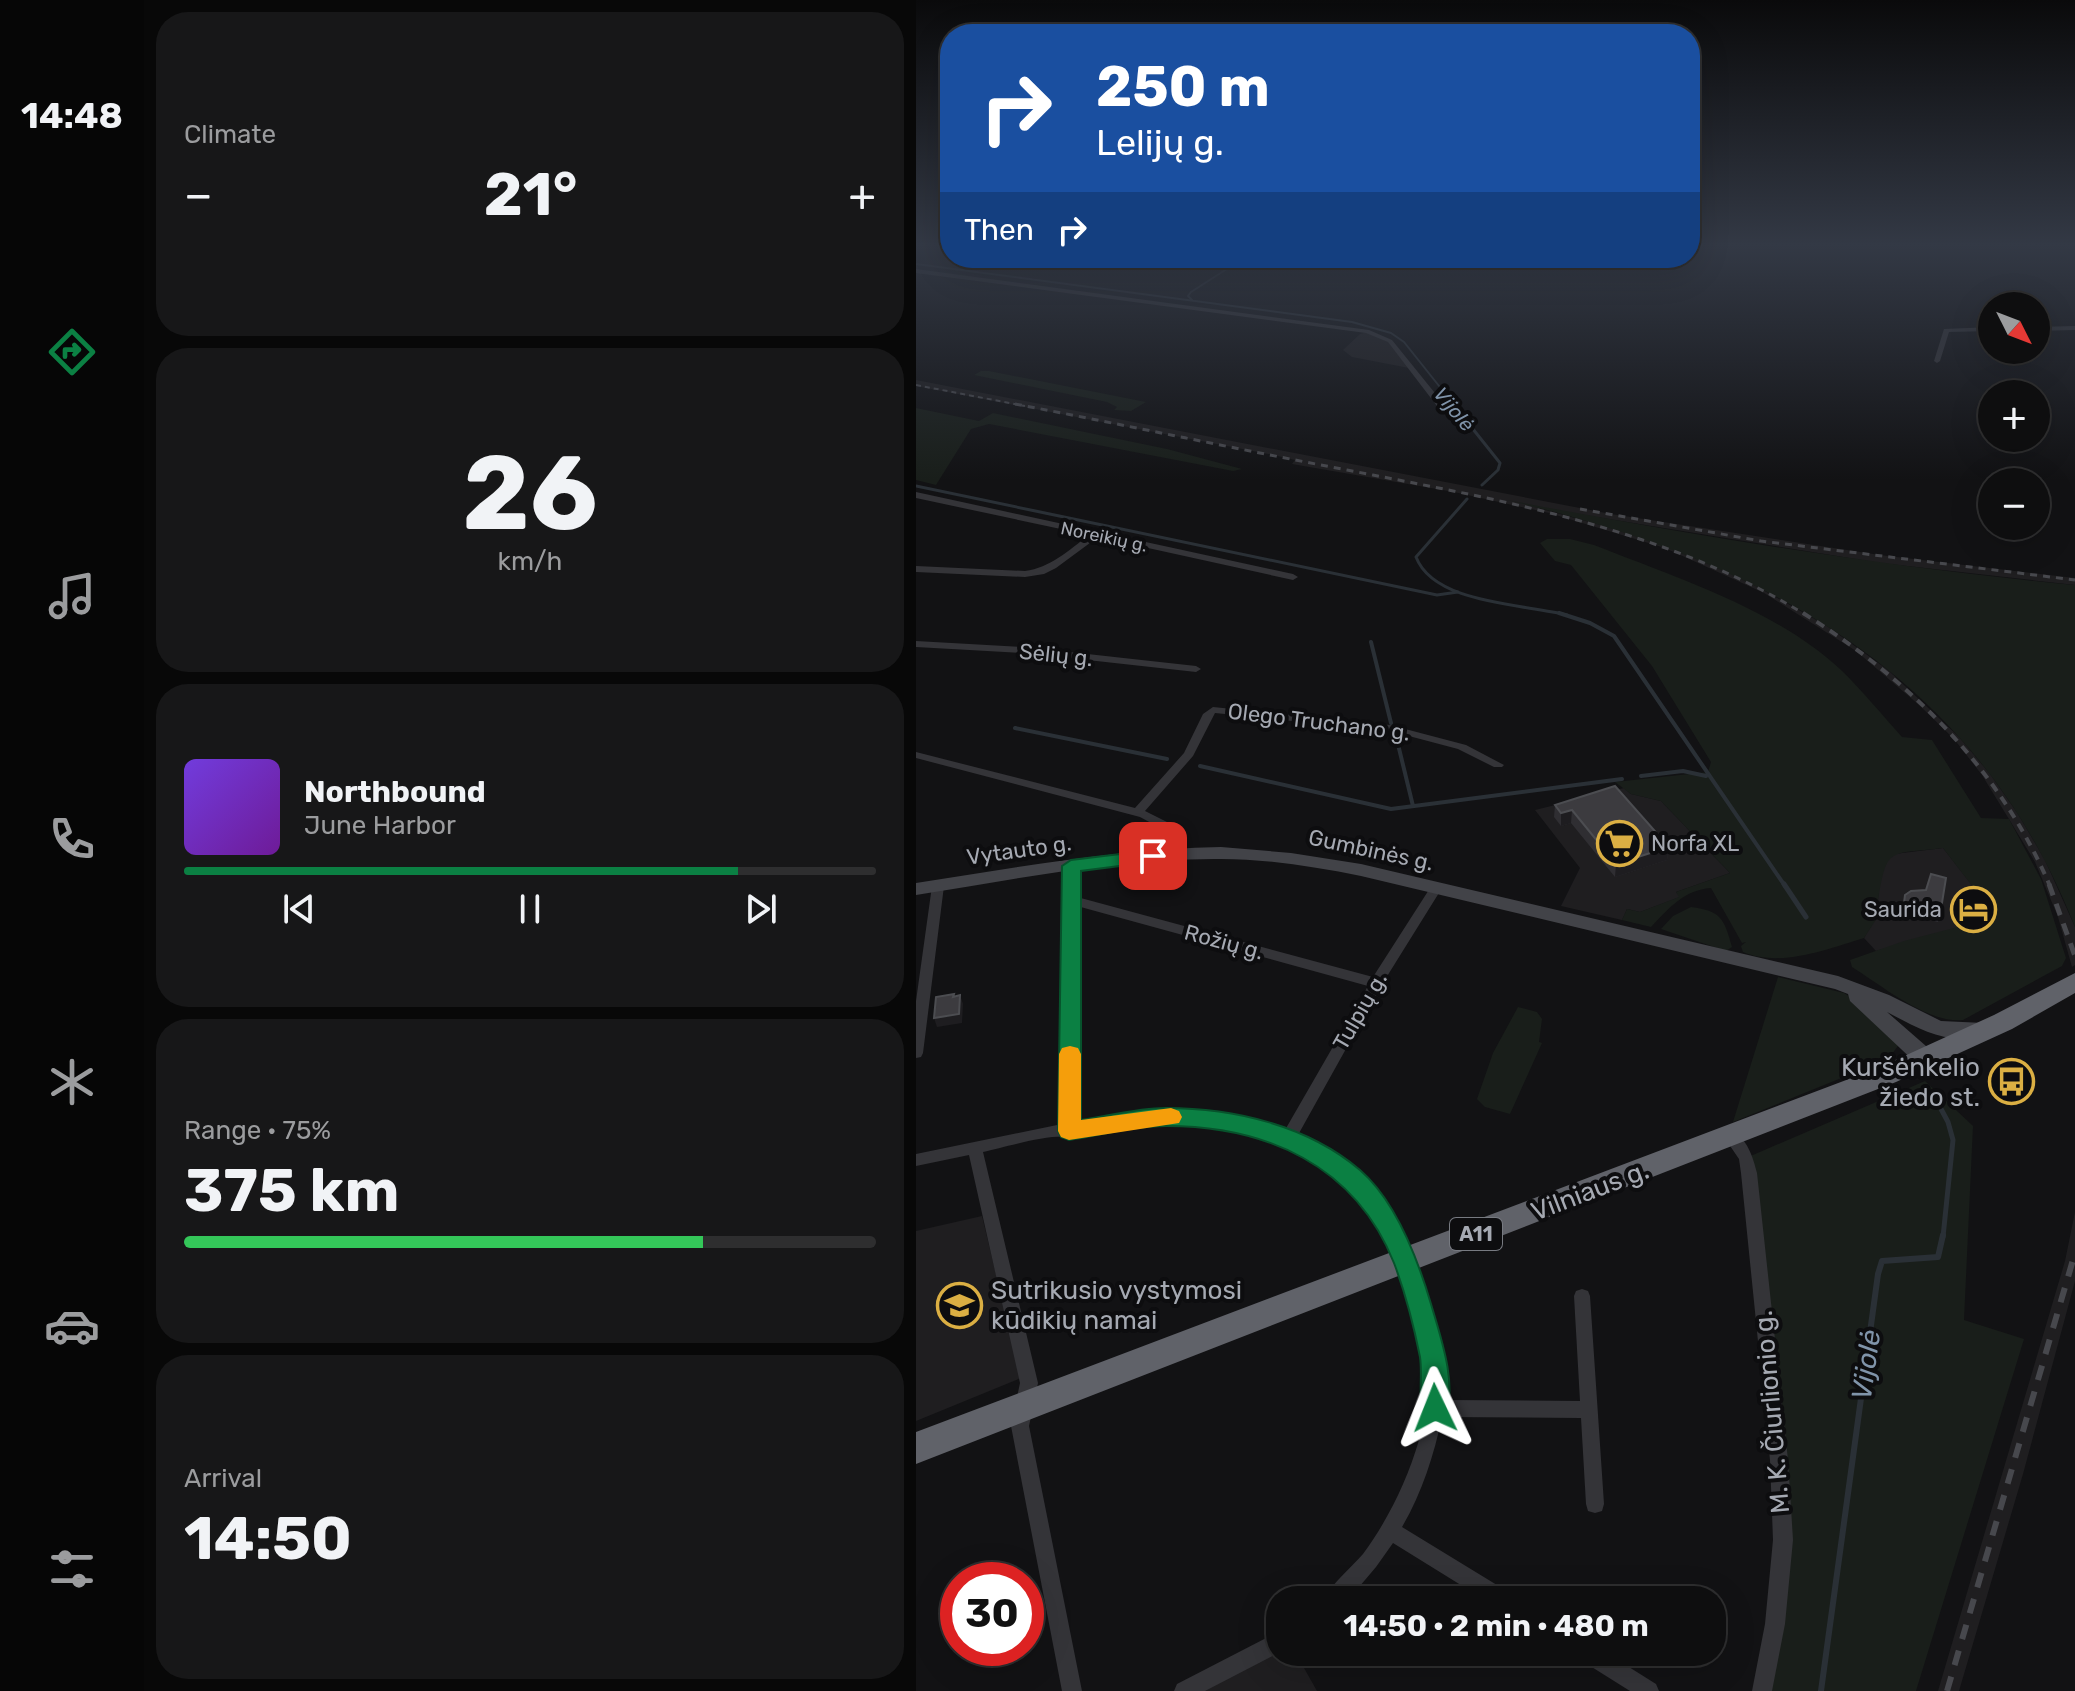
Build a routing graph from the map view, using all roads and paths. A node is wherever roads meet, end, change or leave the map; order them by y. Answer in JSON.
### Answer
{"nodes":[{"id":1,"x":1306,"y":323,"type":"edge"},
{"id":2,"x":2075,"y":328,"type":"edge"},
{"id":3,"x":1978,"y":329,"type":"edge"},
{"id":4,"x":2050,"y":329,"type":"edge"},
{"id":5,"x":1937,"y":361,"type":"dead end"},
{"id":6,"x":1443,"y":408,"type":"dead end"},
{"id":7,"x":916,"y":495,"type":"edge"},
{"id":8,"x":1095,"y":535,"type":"junction"},
{"id":9,"x":916,"y":569,"type":"edge"},
{"id":10,"x":1293,"y":577,"type":"dead end"},
{"id":11,"x":916,"y":644,"type":"edge"},
{"id":12,"x":1196,"y":669,"type":"dead end"},
{"id":13,"x":916,"y":755,"type":"edge"},
{"id":14,"x":1498,"y":765,"type":"dead end"},
{"id":15,"x":1138,"y":812,"type":"junction"},
{"id":16,"x":1178,"y":854,"type":"junction"},
{"id":17,"x":1071,"y":866,"type":"junction"},
{"id":18,"x":938,"y":886,"type":"junction"},
{"id":19,"x":1436,"y":888,"type":"junction"},
{"id":20,"x":916,"y":889,"type":"edge"},
{"id":21,"x":1071,"y":900,"type":"junction"},
{"id":22,"x":2075,"y":982,"type":"edge"},
{"id":23,"x":1376,"y":983,"type":"junction"},
{"id":24,"x":1838,"y":983,"type":"junction"},
{"id":25,"x":2003,"y":1022,"type":"junction"},
{"id":26,"x":916,"y":1053,"type":"edge"},
{"id":27,"x":1926,"y":1059,"type":"junction"},
{"id":28,"x":1069,"y":1131,"type":"junction"},
{"id":29,"x":1289,"y":1137,"type":"junction"},
{"id":30,"x":1732,"y":1137,"type":"junction"},
{"id":31,"x":975,"y":1148,"type":"junction"},
{"id":32,"x":916,"y":1160,"type":"edge"},
{"id":33,"x":1406,"y":1261,"type":"junction"},
{"id":34,"x":1582,"y":1296,"type":"dead end"},
{"id":35,"x":1024,"y":1406,"type":"junction"},
{"id":36,"x":1435,"y":1408,"type":"junction"},
{"id":37,"x":1588,"y":1410,"type":"junction"},
{"id":38,"x":916,"y":1448,"type":"edge"},
{"id":39,"x":1595,"y":1504,"type":"dead end"},
{"id":40,"x":1390,"y":1530,"type":"junction"},
{"id":41,"x":1347,"y":1586,"type":"edge"},
{"id":42,"x":1480,"y":1586,"type":"edge"},
{"id":43,"x":1266,"y":1648,"type":"edge"},
{"id":44,"x":1609,"y":1666,"type":"edge"},
{"id":45,"x":1072,"y":1691,"type":"edge"},
{"id":46,"x":1184,"y":1691,"type":"edge"},
{"id":47,"x":1649,"y":1691,"type":"edge"},
{"id":48,"x":1762,"y":1691,"type":"edge"}],
"edges":[{"from":1,"to":6,"type":"street"},
{"from":2,"to":4,"type":"street"},
{"from":3,"to":5,"type":"street"},
{"from":7,"to":8,"type":"street","name":"Noreikių g."},
{"from":8,"to":9,"type":"street"},
{"from":8,"to":10,"type":"street","name":"Noreikių g."},
{"from":11,"to":12,"type":"street","name":"Sėlių g."},
{"from":13,"to":15,"type":"street"},
{"from":14,"to":15,"type":"street","name":"Olego Truchano g."},
{"from":15,"to":16,"type":"street"},
{"from":16,"to":17,"type":"main road","name":"Vytauto g."},
{"from":16,"to":19,"type":"main road","name":"Gumbinės g."},
{"from":17,"to":18,"type":"main road","name":"Vytauto g."},
{"from":17,"to":21,"type":"street"},
{"from":18,"to":20,"type":"main road","name":"Vytauto g."},
{"from":18,"to":26,"type":"street"},
{"from":19,"to":23,"type":"street","name":"Tulpių g."},
{"from":19,"to":24,"type":"main road","name":"Gumbinės g."},
{"from":21,"to":23,"type":"street","name":"Rožių g."},
{"from":21,"to":28,"type":"street"},
{"from":22,"to":25,"type":"highway","name":"Vilniaus g.","number":"A11"},
{"from":23,"to":29,"type":"street","name":"Tulpių g."},
{"from":24,"to":25,"type":"main road","name":"Gumbinės g."},
{"from":24,"to":27,"type":"main road"},
{"from":25,"to":27,"type":"highway","name":"Vilniaus g.","number":"A11"},
{"from":27,"to":30,"type":"highway","name":"Vilniaus g.","number":"A11"},
{"from":28,"to":29,"type":"street"},
{"from":28,"to":31,"type":"street"},
{"from":29,"to":33,"type":"street"},
{"from":30,"to":33,"type":"highway","name":"Vilniaus g.","number":"A11"},
{"from":30,"to":48,"type":"street","name":"M. K. Čiurlionio g."},
{"from":31,"to":32,"type":"street"},
{"from":31,"to":35,"type":"street"},
{"from":33,"to":35,"type":"highway","name":"Vilniaus g.","number":"A11"},
{"from":33,"to":36,"type":"street"},
{"from":34,"to":37,"type":"street"},
{"from":35,"to":38,"type":"highway","name":"Vilniaus g.","number":"A11"},
{"from":35,"to":45,"type":"street"},
{"from":36,"to":37,"type":"street"},
{"from":36,"to":40,"type":"street"},
{"from":37,"to":39,"type":"street"},
{"from":40,"to":41,"type":"street"},
{"from":40,"to":42,"type":"street"},
{"from":43,"to":46,"type":"street"},
{"from":44,"to":47,"type":"street"}]}
